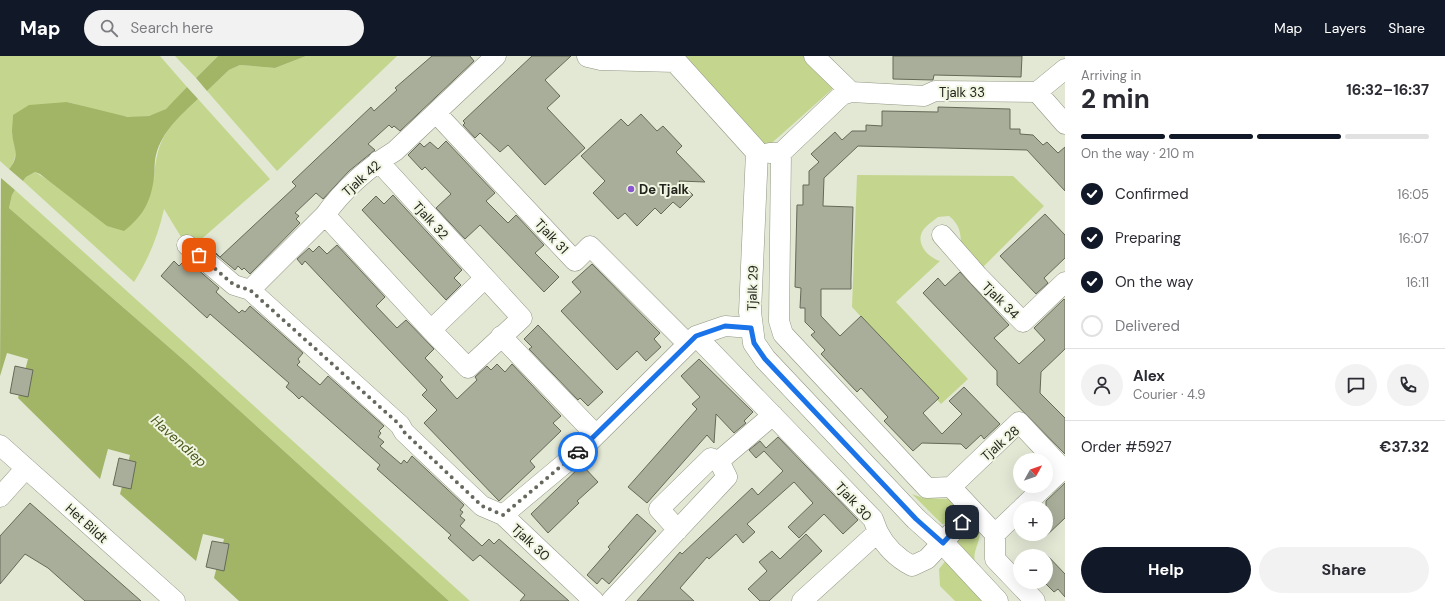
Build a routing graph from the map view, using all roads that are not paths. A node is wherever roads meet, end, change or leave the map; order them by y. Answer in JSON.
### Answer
{"nodes":[{"id":1,"x":496,"y":56,"type":"edge"},
{"id":2,"x":588,"y":56,"type":"edge"},
{"id":3,"x":814,"y":56,"type":"edge"},
{"id":4,"x":678,"y":59,"type":"edge"},
{"id":5,"x":1065,"y":69,"type":"edge"},
{"id":6,"x":851,"y":92,"type":"junction"},
{"id":7,"x":1037,"y":92,"type":"junction"},
{"id":8,"x":436,"y":113,"type":"junction"},
{"id":9,"x":1065,"y":124,"type":"edge"},
{"id":10,"x":757,"y":152,"type":"junction"},
{"id":11,"x":781,"y":153,"type":"junction"},
{"id":12,"x":378,"y":161,"type":"junction"},
{"id":13,"x":326,"y":215,"type":"junction"},
{"id":14,"x":942,"y":235,"type":"dead end"},
{"id":15,"x":187,"y":245,"type":"dead end"},
{"id":16,"x":484,"y":279,"type":"junction"},
{"id":17,"x":1065,"y":282,"type":"edge"},
{"id":18,"x":250,"y":290,"type":"junction"},
{"id":19,"x":751,"y":328,"type":"junction"},
{"id":20,"x":431,"y":330,"type":"junction"},
{"id":21,"x":501,"y":336,"type":"junction"},
{"id":22,"x":692,"y":340,"type":"junction"},
{"id":23,"x":773,"y":415,"type":"junction"},
{"id":24,"x":596,"y":435,"type":"junction"},
{"id":25,"x":0,"y":446,"type":"edge"},
{"id":26,"x":1048,"y":453,"type":"edge"},
{"id":27,"x":1053,"y":458,"type":"edge"},
{"id":28,"x":719,"y":461,"type":"junction"},
{"id":29,"x":26,"y":468,"type":"junction"},
{"id":30,"x":1053,"y":479,"type":"edge"},
{"id":31,"x":951,"y":487,"type":"junction"},
{"id":32,"x":1038,"y":493,"type":"edge"},
{"id":33,"x":0,"y":497,"type":"edge"},
{"id":34,"x":1030,"y":501,"type":"edge"},
{"id":35,"x":972,"y":511,"type":"junction"},
{"id":36,"x":503,"y":515,"type":"junction"},
{"id":37,"x":1013,"y":517,"type":"edge"},
{"id":38,"x":678,"y":530,"type":"junction"},
{"id":39,"x":878,"y":532,"type":"junction"},
{"id":40,"x":995,"y":534,"type":"junction"},
{"id":41,"x":943,"y":543,"type":"junction"},
{"id":42,"x":175,"y":601,"type":"edge"},
{"id":43,"x":594,"y":601,"type":"edge"},
{"id":44,"x":611,"y":601,"type":"edge"},
{"id":45,"x":802,"y":601,"type":"edge"},
{"id":46,"x":997,"y":601,"type":"edge"},
{"id":47,"x":1035,"y":601,"type":"edge"}],
"edges":[{"from":1,"to":8,"type":"street","name":"Tjalk 42"},
{"from":2,"to":4,"type":"street"},
{"from":3,"to":6,"type":"street"},
{"from":4,"to":10,"type":"street"},
{"from":5,"to":7,"type":"street"},
{"from":6,"to":7,"type":"street","name":"Tjalk 33"},
{"from":6,"to":11,"type":"street"},
{"from":7,"to":9,"type":"street"},
{"from":8,"to":12,"type":"street","name":"Tjalk 42"},
{"from":8,"to":22,"type":"street","name":"Tjalk 31"},
{"from":10,"to":11,"type":"street"},
{"from":10,"to":19,"type":"street","name":"Tjalk 29"},
{"from":11,"to":31,"type":"street","name":"Tjalk 29"},
{"from":12,"to":13,"type":"street","name":"Tjalk 42"},
{"from":12,"to":16,"type":"street","name":"Tjalk 32"},
{"from":13,"to":18,"type":"street","name":"Tjalk 42"},
{"from":13,"to":20,"type":"street","name":"Tjalk 32"},
{"from":14,"to":17,"type":"street","name":"Tjalk 34"},
{"from":15,"to":18,"type":"street"},
{"from":16,"to":20,"type":"street"},
{"from":16,"to":21,"type":"street","name":"Tjalk 32"},
{"from":18,"to":36,"type":"street"},
{"from":19,"to":22,"type":"street","name":"Tjalk 30"},
{"from":19,"to":41,"type":"street","name":"Tjalk 29"},
{"from":20,"to":21,"type":"street","name":"Tjalk 32"},
{"from":21,"to":24,"type":"street"},
{"from":22,"to":23,"type":"street","name":"Tjalk 30"},
{"from":22,"to":24,"type":"street","name":"Tjalk 30"},
{"from":23,"to":28,"type":"street"},
{"from":23,"to":39,"type":"street","name":"Tjalk 30"},
{"from":24,"to":36,"type":"street","name":"Tjalk 30"},
{"from":25,"to":29,"type":"street","name":"Het Bildt"},
{"from":26,"to":31,"type":"street","name":"Tjalk 28"},
{"from":27,"to":30,"type":"street","name":"Tjalk 28"},
{"from":28,"to":38,"type":"street"},
{"from":28,"to":38,"type":"street"},
{"from":29,"to":33,"type":"street"},
{"from":29,"to":42,"type":"street","name":"Het Bildt"},
{"from":31,"to":35,"type":"street"},
{"from":32,"to":34,"type":"street","name":"Tjalk 28"},
{"from":35,"to":40,"type":"street"},
{"from":35,"to":41,"type":"street"},
{"from":36,"to":43,"type":"street","name":"Tjalk 30"},
{"from":37,"to":40,"type":"street"},
{"from":38,"to":44,"type":"street"},
{"from":39,"to":41,"type":"street"},
{"from":39,"to":45,"type":"street","name":"Tjalk 30"},
{"from":40,"to":47,"type":"street"},
{"from":41,"to":46,"type":"street","name":"Tjalk 29"}]}
